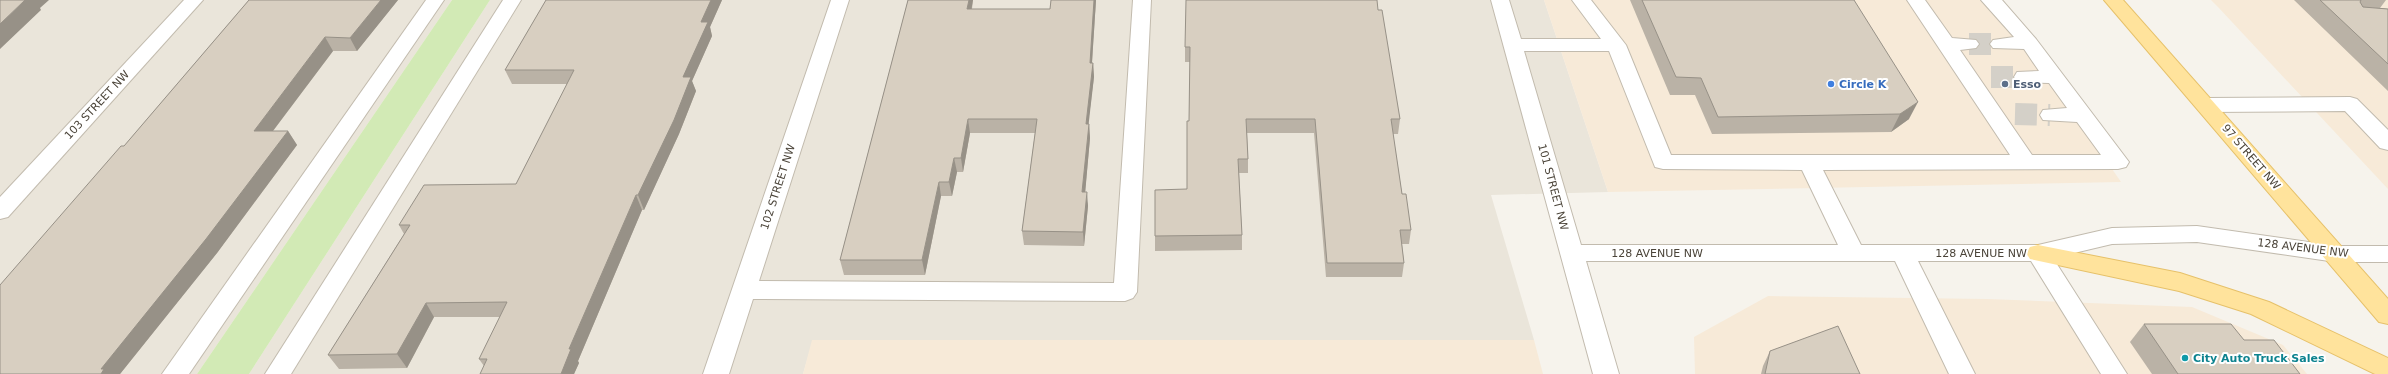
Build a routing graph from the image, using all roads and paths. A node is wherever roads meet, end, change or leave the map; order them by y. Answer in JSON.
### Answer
{"nodes":[{"id":1,"x":194,"y":0,"type":"edge"},
{"id":2,"x":436,"y":0,"type":"edge"},
{"id":3,"x":512,"y":0,"type":"edge"},
{"id":4,"x":840,"y":0,"type":"edge"},
{"id":5,"x":1142,"y":0,"type":"edge"},
{"id":6,"x":1500,"y":0,"type":"edge"},
{"id":7,"x":1581,"y":0,"type":"edge"},
{"id":8,"x":1916,"y":0,"type":"edge"},
{"id":9,"x":1990,"y":0,"type":"edge"},
{"id":10,"x":2113,"y":0,"type":"edge"},
{"id":11,"x":1946,"y":44,"type":"junction"},
{"id":12,"x":1969,"y":44,"type":"tunnel mouth"},
{"id":13,"x":2000,"y":44,"type":"tunnel mouth"},
{"id":14,"x":2029,"y":44,"type":"junction"},
{"id":15,"x":1514,"y":45,"type":"junction"},
{"id":16,"x":1616,"y":46,"type":"junction"},
{"id":17,"x":1991,"y":77,"type":"tunnel mouth"},
{"id":18,"x":2024,"y":77,"type":"tunnel mouth"},
{"id":19,"x":2054,"y":77,"type":"junction"},
{"id":20,"x":1969,"y":78,"type":"junction"},
{"id":21,"x":2207,"y":105,"type":"junction"},
{"id":22,"x":1994,"y":114,"type":"junction"},
{"id":23,"x":2016,"y":114,"type":"tunnel mouth"},
{"id":24,"x":2050,"y":115,"type":"tunnel mouth"},
{"id":25,"x":2082,"y":115,"type":"junction"},
{"id":26,"x":2388,"y":143,"type":"edge"},
{"id":27,"x":2026,"y":162,"type":"junction"},
{"id":28,"x":1809,"y":164,"type":"junction"},
{"id":29,"x":0,"y":211,"type":"edge"},
{"id":30,"x":2038,"y":252,"type":"junction"},
{"id":31,"x":1572,"y":253,"type":"junction"},
{"id":32,"x":1854,"y":253,"type":"junction"},
{"id":33,"x":1902,"y":253,"type":"junction"},
{"id":34,"x":2336,"y":254,"type":"junction"},
{"id":35,"x":2388,"y":254,"type":"edge"},
{"id":36,"x":744,"y":290,"type":"junction"},
{"id":37,"x":2388,"y":315,"type":"edge"},
{"id":38,"x":2388,"y":369,"type":"edge"},
{"id":39,"x":175,"y":374,"type":"edge"},
{"id":40,"x":278,"y":374,"type":"edge"},
{"id":41,"x":716,"y":374,"type":"edge"},
{"id":42,"x":1606,"y":374,"type":"edge"},
{"id":43,"x":1962,"y":374,"type":"edge"},
{"id":44,"x":2114,"y":374,"type":"edge"}],
"edges":[{"from":1,"to":29,"type":"street","name":"103 STREET NW"},
{"from":2,"to":39,"type":"street"},
{"from":3,"to":40,"type":"street"},
{"from":4,"to":36,"type":"street","name":"102 STREET NW"},
{"from":5,"to":36,"type":"street"},
{"from":6,"to":15,"type":"street","name":"101 STREET NW"},
{"from":7,"to":16,"type":"street"},
{"from":8,"to":11,"type":"street"},
{"from":9,"to":14,"type":"street"},
{"from":10,"to":21,"type":"main road","name":"97 STREET NW"},
{"from":11,"to":12,"type":"street"},
{"from":11,"to":20,"type":"street"},
{"from":13,"to":14,"type":"street"},
{"from":14,"to":19,"type":"street"},
{"from":15,"to":16,"type":"street"},
{"from":15,"to":31,"type":"street","name":"101 STREET NW"},
{"from":16,"to":28,"type":"street"},
{"from":17,"to":20,"type":"street"},
{"from":18,"to":19,"type":"street"},
{"from":19,"to":25,"type":"street"},
{"from":20,"to":22,"type":"street"},
{"from":21,"to":26,"type":"street"},
{"from":21,"to":34,"type":"main road","name":"97 STREET NW"},
{"from":22,"to":23,"type":"street"},
{"from":22,"to":27,"type":"street"},
{"from":24,"to":25,"type":"street"},
{"from":25,"to":27,"type":"street"},
{"from":27,"to":28,"type":"street"},
{"from":28,"to":32,"type":"street"},
{"from":30,"to":33,"type":"street","name":"128 AVENUE NW"},
{"from":30,"to":34,"type":"street","name":"128 AVENUE NW"},
{"from":30,"to":38,"type":"main road"},
{"from":30,"to":44,"type":"street"},
{"from":31,"to":32,"type":"street","name":"128 AVENUE NW"},
{"from":31,"to":42,"type":"street","name":"101 STREET NW"},
{"from":32,"to":33,"type":"street","name":"128 AVENUE NW"},
{"from":33,"to":43,"type":"street"},
{"from":34,"to":35,"type":"street","name":"128 AVENUE NW"},
{"from":34,"to":37,"type":"main road","name":"97 STREET NW"},
{"from":36,"to":41,"type":"street","name":"102 STREET NW"}]}
